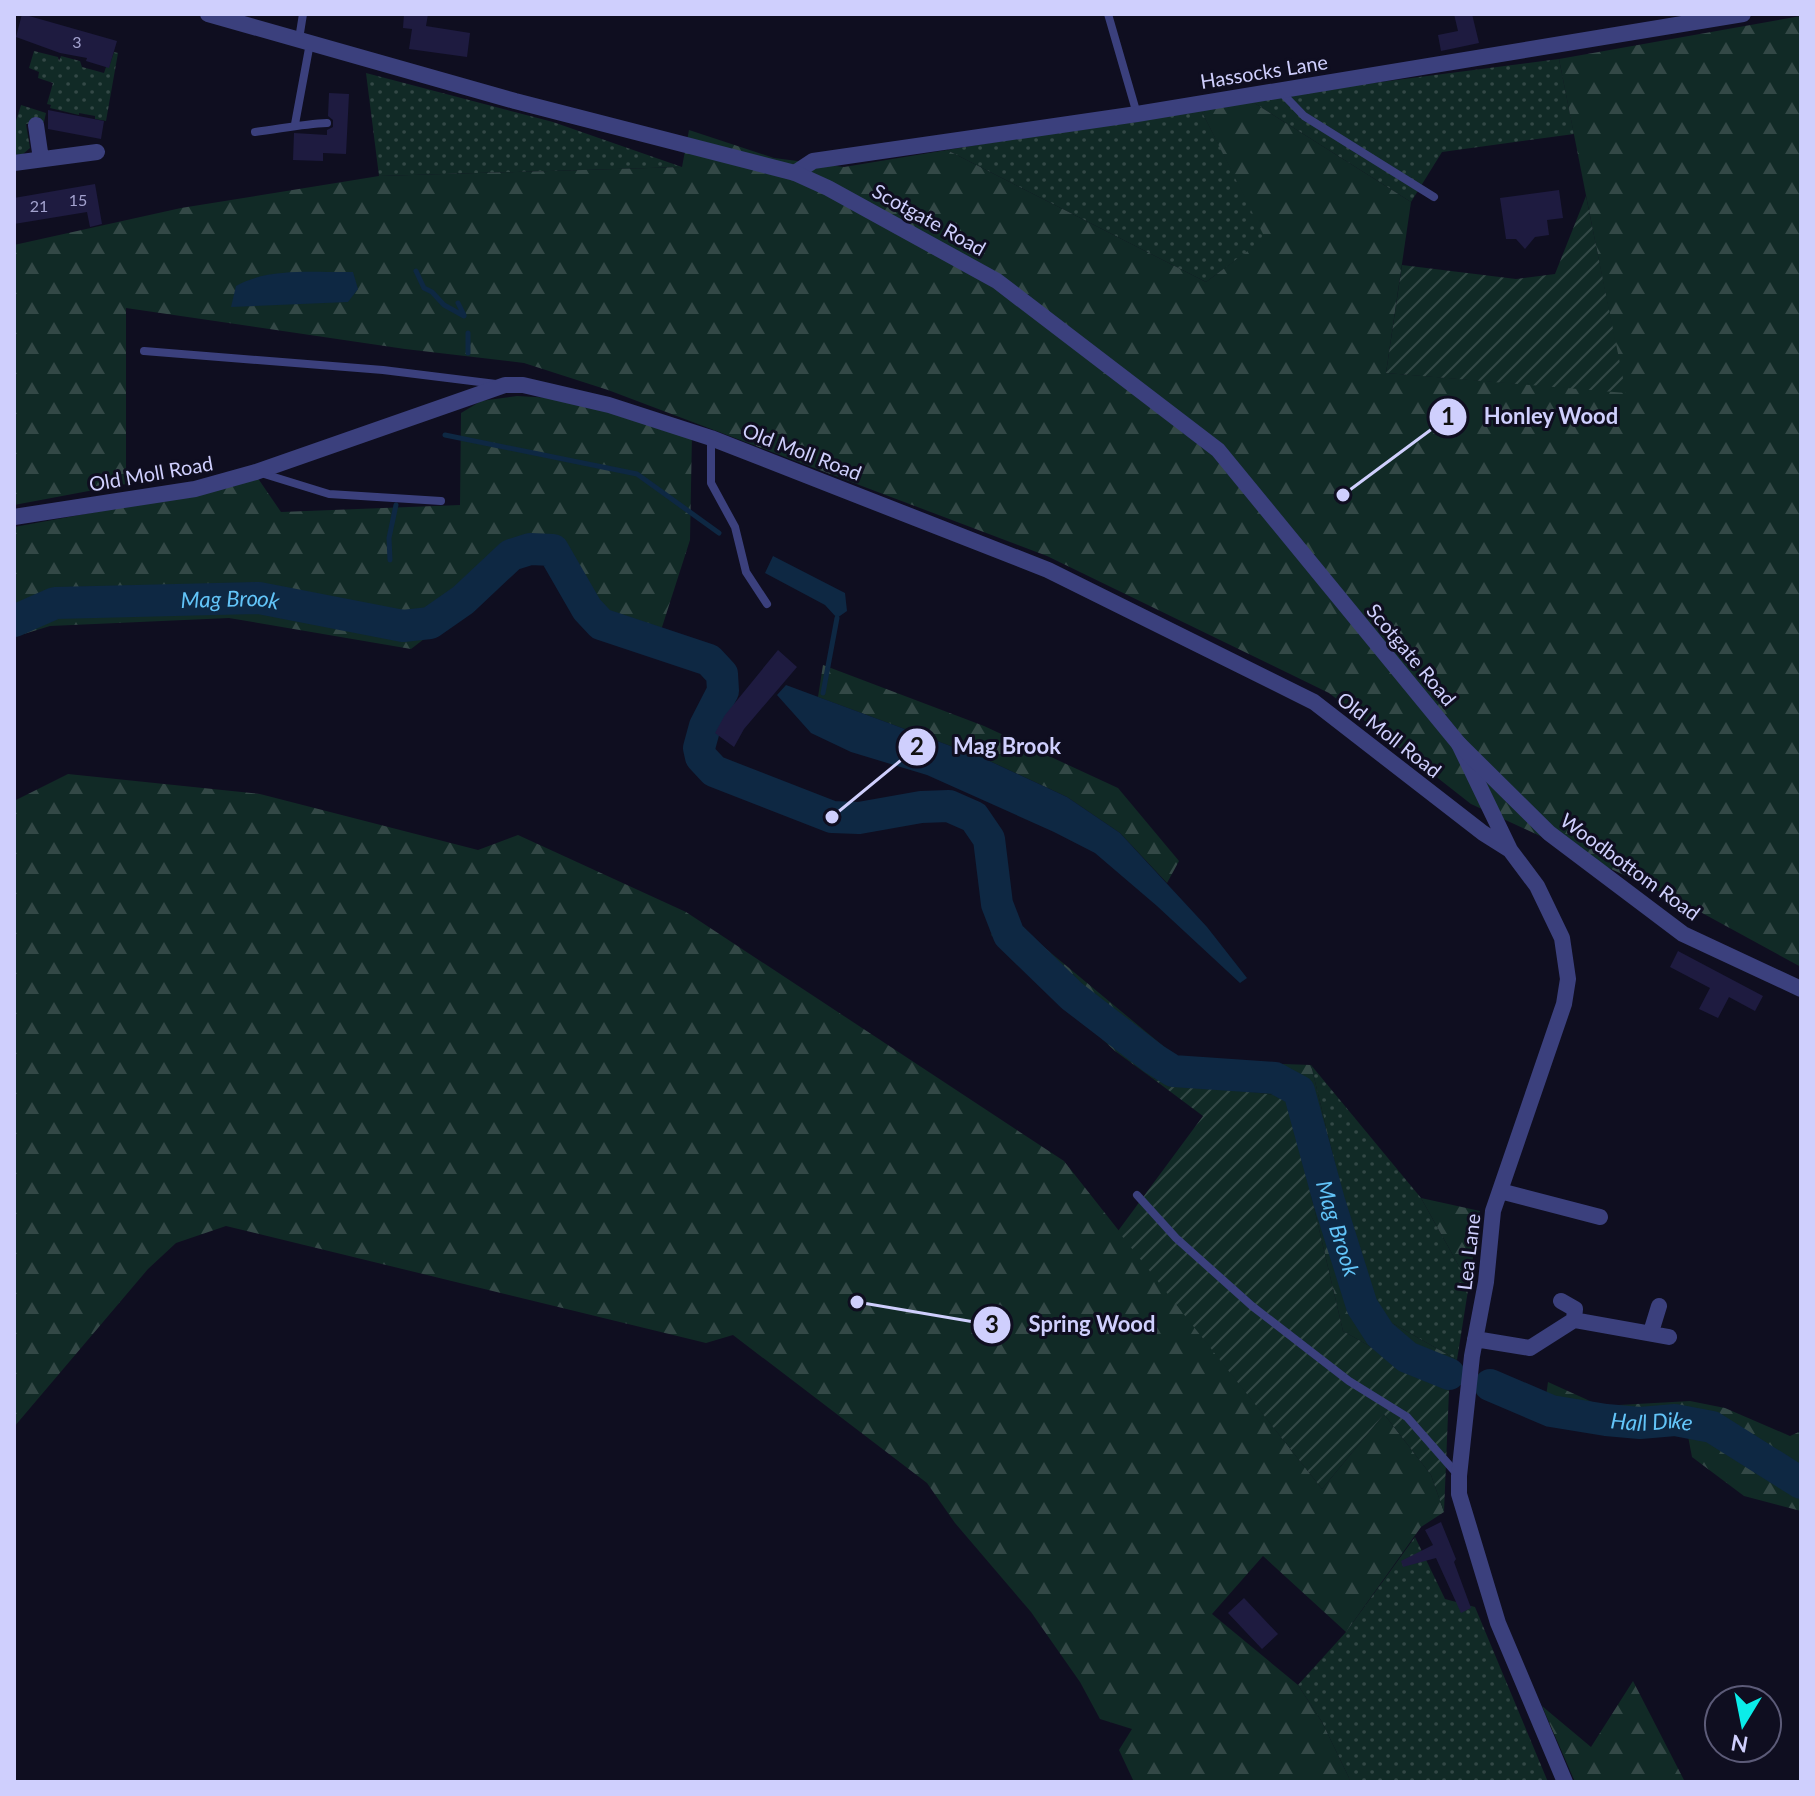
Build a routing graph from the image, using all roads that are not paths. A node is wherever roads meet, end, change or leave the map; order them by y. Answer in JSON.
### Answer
{"nodes":[{"id":1,"x":208,"y":14,"type":"edge"},
{"id":2,"x":303,"y":14,"type":"edge"},
{"id":3,"x":1108,"y":14,"type":"edge"},
{"id":4,"x":1743,"y":14,"type":"edge"},
{"id":5,"x":1706,"y":17,"type":"edge"},
{"id":6,"x":304,"y":40,"type":"junction"},
{"id":7,"x":1278,"y":89,"type":"junction"},
{"id":8,"x":1137,"y":114,"type":"junction"},
{"id":9,"x":327,"y":123,"type":"dead end"},
{"id":10,"x":295,"y":124,"type":"junction"},
{"id":11,"x":36,"y":125,"type":"dead end"},
{"id":12,"x":255,"y":132,"type":"dead end"},
{"id":13,"x":97,"y":152,"type":"dead end"},
{"id":14,"x":41,"y":159,"type":"junction"},
{"id":15,"x":14,"y":163,"type":"edge"},
{"id":16,"x":795,"y":173,"type":"junction"},
{"id":17,"x":1434,"y":197,"type":"dead end"},
{"id":18,"x":144,"y":351,"type":"dead end"},
{"id":19,"x":505,"y":385,"type":"junction"},
{"id":20,"x":711,"y":438,"type":"junction"},
{"id":21,"x":256,"y":472,"type":"junction"},
{"id":22,"x":441,"y":501,"type":"dead end"},
{"id":23,"x":14,"y":517,"type":"edge"},
{"id":24,"x":767,"y":604,"type":"dead end"},
{"id":25,"x":1459,"y":744,"type":"junction"},
{"id":26,"x":1510,"y":850,"type":"junction"},
{"id":27,"x":1801,"y":989,"type":"edge"},
{"id":28,"x":1500,"y":1191,"type":"junction"},
{"id":29,"x":1137,"y":1195,"type":"dead end"},
{"id":30,"x":1600,"y":1217,"type":"dead end"},
{"id":31,"x":1561,"y":1301,"type":"dead end"},
{"id":32,"x":1659,"y":1306,"type":"dead end"},
{"id":33,"x":1574,"y":1320,"type":"junction"},
{"id":34,"x":1651,"y":1332,"type":"junction"},
{"id":35,"x":1669,"y":1337,"type":"dead end"},
{"id":36,"x":1475,"y":1339,"type":"junction"},
{"id":37,"x":1459,"y":1476,"type":"junction"},
{"id":38,"x":1565,"y":1782,"type":"edge"}],
"edges":[{"from":1,"to":6,"type":"street","name":"Scotgate Road"},
{"from":2,"to":6,"type":"lane"},
{"from":3,"to":8,"type":"lane"},
{"from":4,"to":5,"type":"street","name":"Hassocks Lane"},
{"from":5,"to":7,"type":"street","name":"Hassocks Lane"},
{"from":6,"to":10,"type":"lane"},
{"from":6,"to":16,"type":"street","name":"Scotgate Road"},
{"from":7,"to":8,"type":"street","name":"Hassocks Lane"},
{"from":7,"to":17,"type":"lane"},
{"from":8,"to":16,"type":"street","name":"Hassocks Lane"},
{"from":9,"to":10,"type":"lane"},
{"from":10,"to":12,"type":"lane"},
{"from":11,"to":14,"type":"street"},
{"from":13,"to":14,"type":"street"},
{"from":14,"to":15,"type":"street"},
{"from":16,"to":25,"type":"street","name":"Scotgate Road"},
{"from":18,"to":19,"type":"lane"},
{"from":19,"to":20,"type":"street","name":"Old Moll Road"},
{"from":19,"to":21,"type":"street","name":"Old Moll Road"},
{"from":20,"to":24,"type":"lane"},
{"from":20,"to":26,"type":"street","name":"Old Moll Road"},
{"from":21,"to":22,"type":"lane"},
{"from":21,"to":23,"type":"street","name":"Old Moll Road"},
{"from":25,"to":26,"type":"street","name":"Lea Lane"},
{"from":25,"to":27,"type":"street","name":"Woodbottom Road"},
{"from":26,"to":28,"type":"street","name":"Lea Lane"},
{"from":28,"to":30,"type":"street"},
{"from":28,"to":36,"type":"street","name":"Lea Lane"},
{"from":29,"to":37,"type":"lane"},
{"from":31,"to":33,"type":"street"},
{"from":32,"to":34,"type":"street"},
{"from":33,"to":34,"type":"street"},
{"from":33,"to":36,"type":"street"},
{"from":34,"to":35,"type":"street"},
{"from":36,"to":37,"type":"street","name":"Lea Lane"},
{"from":37,"to":38,"type":"street","name":"Lea Lane"}]}
